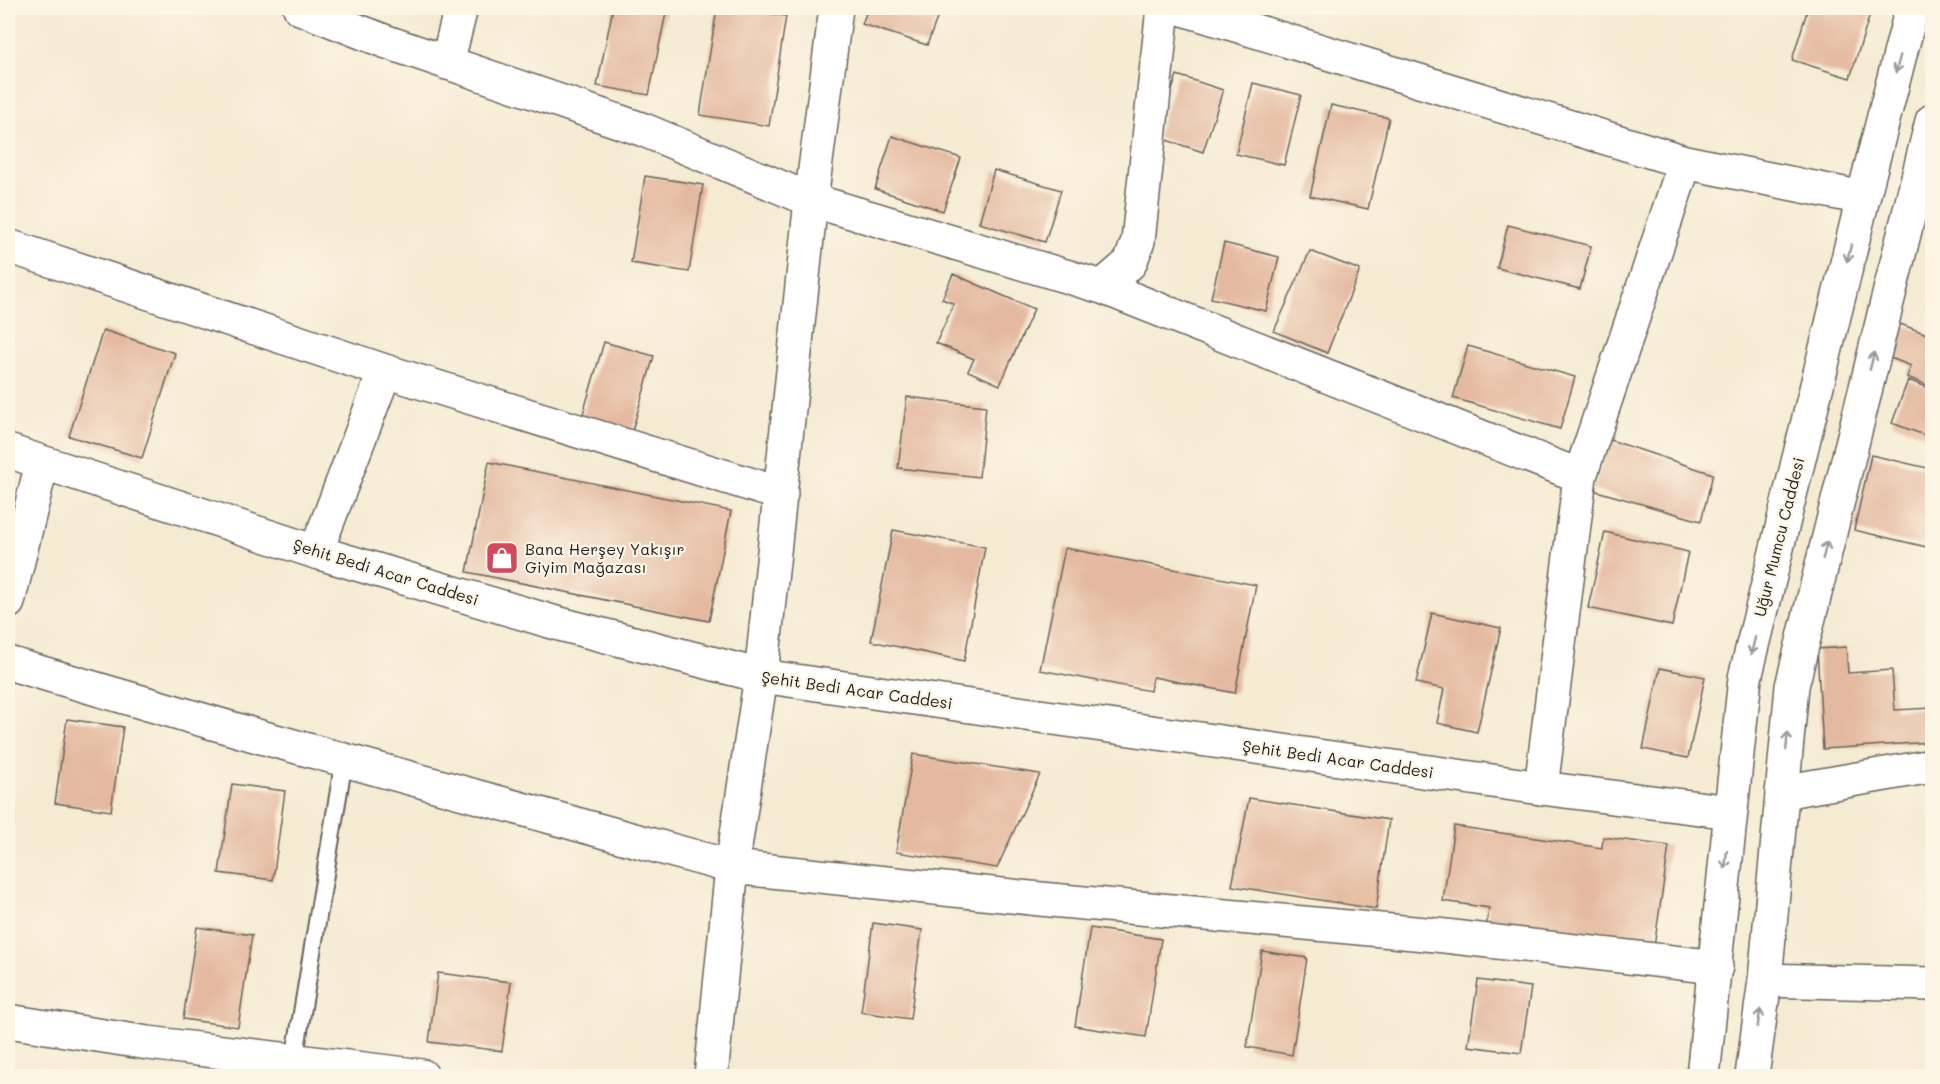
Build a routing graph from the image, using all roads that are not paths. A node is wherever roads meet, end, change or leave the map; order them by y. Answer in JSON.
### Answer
{"nodes":[{"id":1,"x":300,"y":8,"type":"edge"},
{"id":2,"x":460,"y":8,"type":"edge"},
{"id":3,"x":836,"y":8,"type":"edge"},
{"id":4,"x":1163,"y":8,"type":"edge"},
{"id":5,"x":1180,"y":8,"type":"edge"},
{"id":6,"x":1912,"y":8,"type":"edge"},
{"id":7,"x":447,"y":63,"type":"junction"},
{"id":8,"x":1932,"y":121,"type":"edge"},
{"id":9,"x":1685,"y":162,"type":"junction"},
{"id":10,"x":1863,"y":198,"type":"junction"},
{"id":11,"x":811,"y":200,"type":"junction"},
{"id":12,"x":8,"y":246,"type":"edge"},
{"id":13,"x":1102,"y":287,"type":"junction"},
{"id":14,"x":385,"y":371,"type":"junction"},
{"id":15,"x":8,"y":451,"type":"edge"},
{"id":16,"x":42,"y":463,"type":"junction"},
{"id":17,"x":1580,"y":476,"type":"junction"},
{"id":18,"x":781,"y":494,"type":"junction"},
{"id":19,"x":316,"y":552,"type":"junction"},
{"id":20,"x":8,"y":602,"type":"edge"},
{"id":21,"x":8,"y":663,"type":"edge"},
{"id":22,"x":761,"y":676,"type":"junction"},
{"id":23,"x":344,"y":760,"type":"junction"},
{"id":24,"x":1932,"y":766,"type":"edge"},
{"id":25,"x":1541,"y":788,"type":"junction"},
{"id":26,"x":1782,"y":792,"type":"junction"},
{"id":27,"x":1731,"y":812,"type":"junction"},
{"id":28,"x":732,"y":867,"type":"junction"},
{"id":29,"x":1716,"y":967,"type":"junction"},
{"id":30,"x":1765,"y":980,"type":"junction"},
{"id":31,"x":1932,"y":984,"type":"edge"},
{"id":32,"x":8,"y":1021,"type":"edge"},
{"id":33,"x":293,"y":1069,"type":"edge"},
{"id":34,"x":422,"y":1077,"type":"edge"},
{"id":35,"x":711,"y":1077,"type":"edge"},
{"id":36,"x":1703,"y":1077,"type":"edge"},
{"id":37,"x":1752,"y":1077,"type":"edge"}],
"edges":[{"from":1,"to":7,"type":"street"},
{"from":2,"to":7,"type":"street"},
{"from":3,"to":11,"type":"street"},
{"from":4,"to":13,"type":"street"},
{"from":5,"to":9,"type":"street"},
{"from":6,"to":10,"type":"street","name":"Uğur Mumcu Caddesi","one_way":true},
{"from":7,"to":11,"type":"street"},
{"from":26,"to":8,"type":"street","one_way":true},
{"from":9,"to":10,"type":"street"},
{"from":9,"to":17,"type":"street"},
{"from":10,"to":27,"type":"street","name":"Uğur Mumcu Caddesi","one_way":true},
{"from":11,"to":13,"type":"street"},
{"from":11,"to":18,"type":"street"},
{"from":12,"to":14,"type":"street"},
{"from":13,"to":17,"type":"street"},
{"from":14,"to":18,"type":"street"},
{"from":14,"to":19,"type":"street"},
{"from":15,"to":16,"type":"street","name":"Şehit Bedi Acar Caddesi"},
{"from":16,"to":19,"type":"street","name":"Şehit Bedi Acar Caddesi"},
{"from":16,"to":20,"type":"street"},
{"from":17,"to":25,"type":"street"},
{"from":18,"to":22,"type":"street"},
{"from":19,"to":22,"type":"street","name":"Şehit Bedi Acar Caddesi"},
{"from":21,"to":23,"type":"street"},
{"from":22,"to":25,"type":"street","name":"Şehit Bedi Acar Caddesi"},
{"from":22,"to":28,"type":"street"},
{"from":23,"to":28,"type":"street"},
{"from":23,"to":33,"type":"lane"},
{"from":24,"to":26,"type":"street"},
{"from":25,"to":27,"type":"street","name":"Şehit Bedi Acar Caddesi"},
{"from":26,"to":30,"type":"street"},
{"from":27,"to":29,"type":"street","name":"Uğur Mumcu Caddesi","one_way":true},
{"from":28,"to":29,"type":"street"},
{"from":28,"to":35,"type":"street"},
{"from":29,"to":36,"type":"street","name":"Uğur Mumcu Caddesi"},
{"from":30,"to":31,"type":"street"},
{"from":37,"to":30,"type":"street","one_way":true},
{"from":32,"to":33,"type":"street"},
{"from":33,"to":34,"type":"street"}]}
